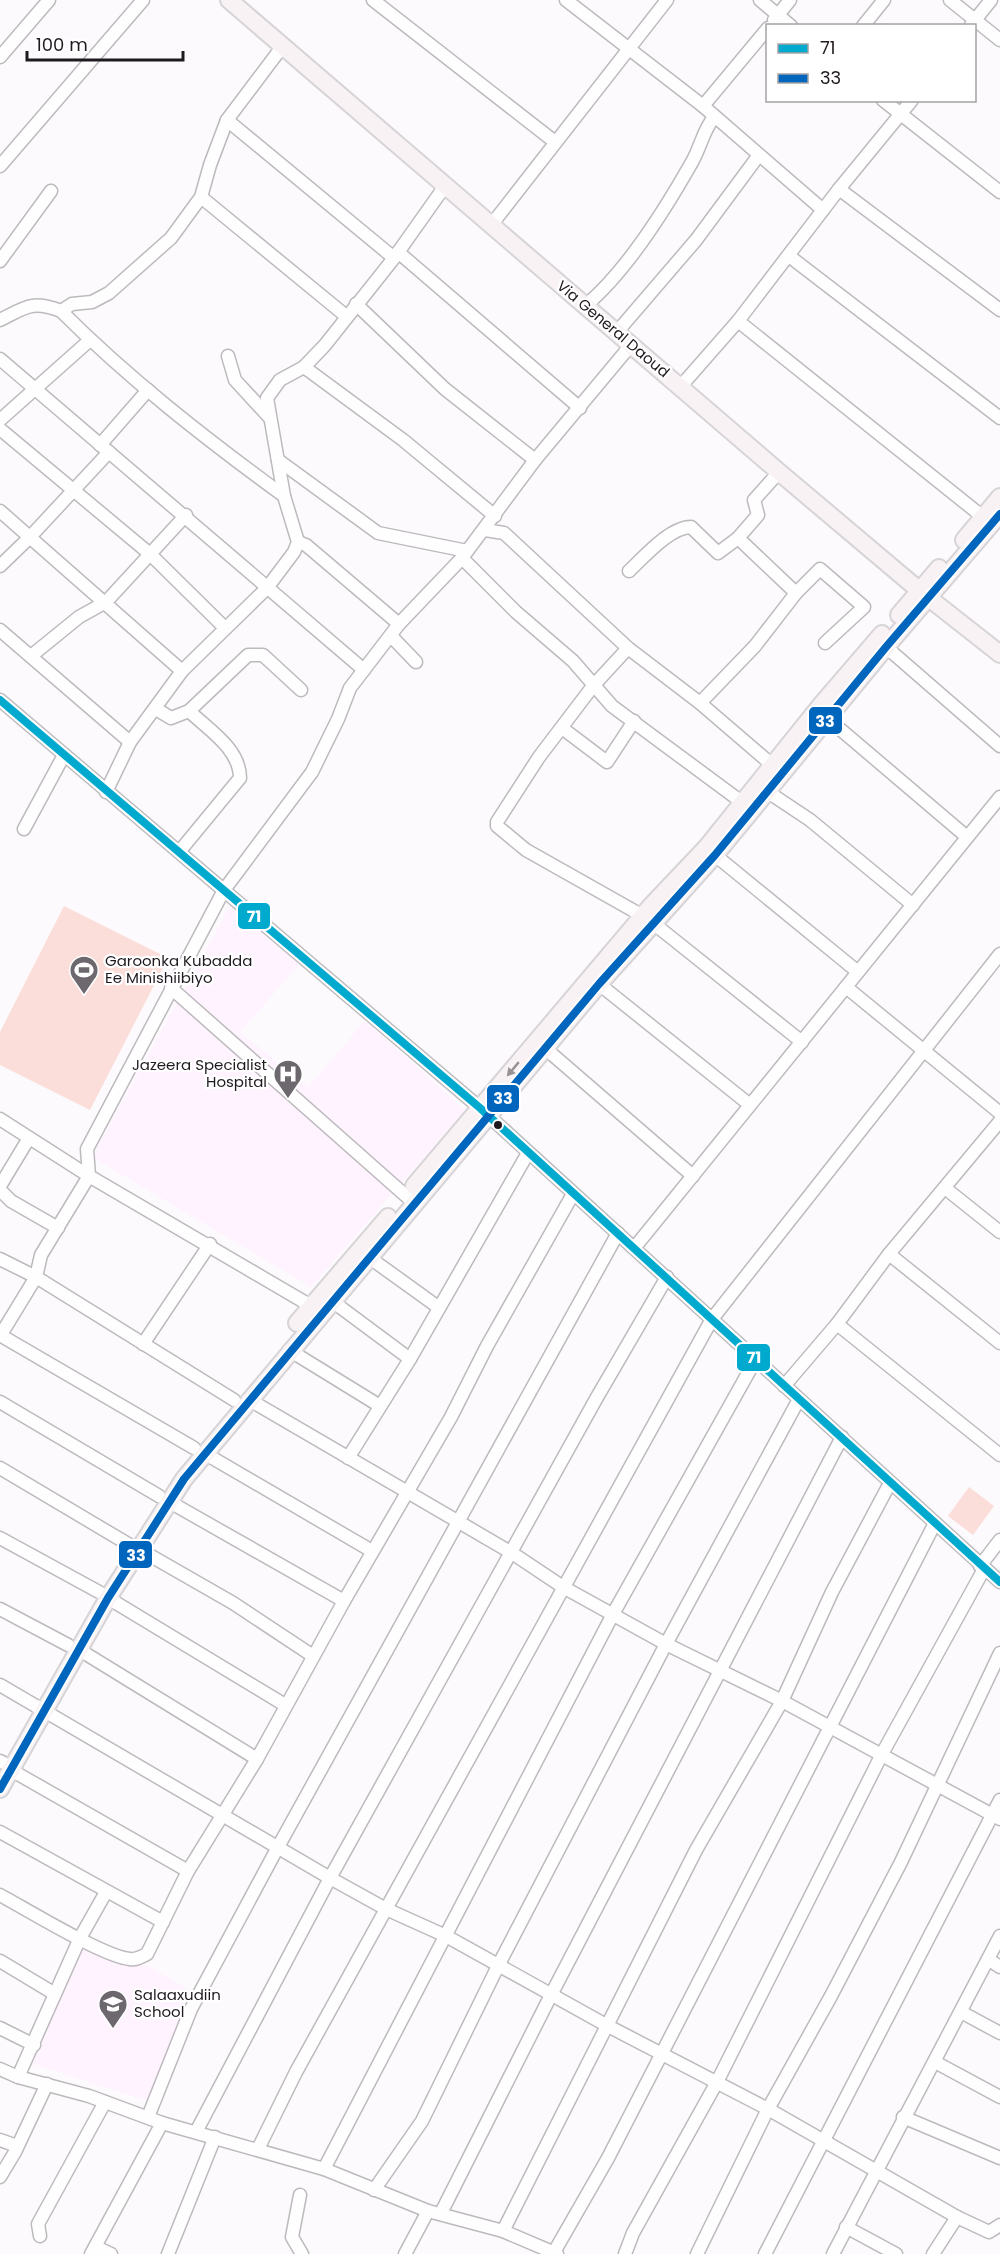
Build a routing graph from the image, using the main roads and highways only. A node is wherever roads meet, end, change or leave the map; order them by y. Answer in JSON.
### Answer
{"nodes":[{"id":1,"x":229,"y":0,"type":"edge"},
{"id":2,"x":1000,"y":497,"type":"edge"},
{"id":3,"x":994,"y":521,"type":"edge"},
{"id":4,"x":924,"y":594,"type":"junction"},
{"id":5,"x":1000,"y":654,"type":"edge"},
{"id":6,"x":778,"y":770,"type":"junction"},
{"id":7,"x":711,"y":852,"type":"junction"},
{"id":8,"x":648,"y":920,"type":"junction"},
{"id":9,"x":484,"y":1112,"type":"junction"},
{"id":10,"x":385,"y":1228,"type":"junction"},
{"id":11,"x":322,"y":1306,"type":"junction"},
{"id":12,"x":241,"y":1400,"type":"junction"},
{"id":13,"x":4,"y":1766,"type":"edge"},
{"id":14,"x":0,"y":1790,"type":"edge"}],
"edges":[{"from":1,"to":4,"type":"main road","name":"Via General Daoud"},
{"from":2,"to":3,"type":"main road"},
{"from":3,"to":4,"type":"main road"},
{"from":4,"to":5,"type":"main road","name":"Via General Daoud"},
{"from":4,"to":6,"type":"main road"},
{"from":4,"to":6,"type":"main road"},
{"from":6,"to":7,"type":"main road"},
{"from":6,"to":7,"type":"main road"},
{"from":7,"to":8,"type":"main road"},
{"from":8,"to":9,"type":"main road","one_way":true},
{"from":8,"to":9,"type":"main road"},
{"from":9,"to":10,"type":"main road"},
{"from":10,"to":11,"type":"main road"},
{"from":10,"to":11,"type":"main road"},
{"from":11,"to":12,"type":"main road"},
{"from":11,"to":12,"type":"main road"},
{"from":12,"to":13,"type":"main road"},
{"from":13,"to":14,"type":"main road"}]}
